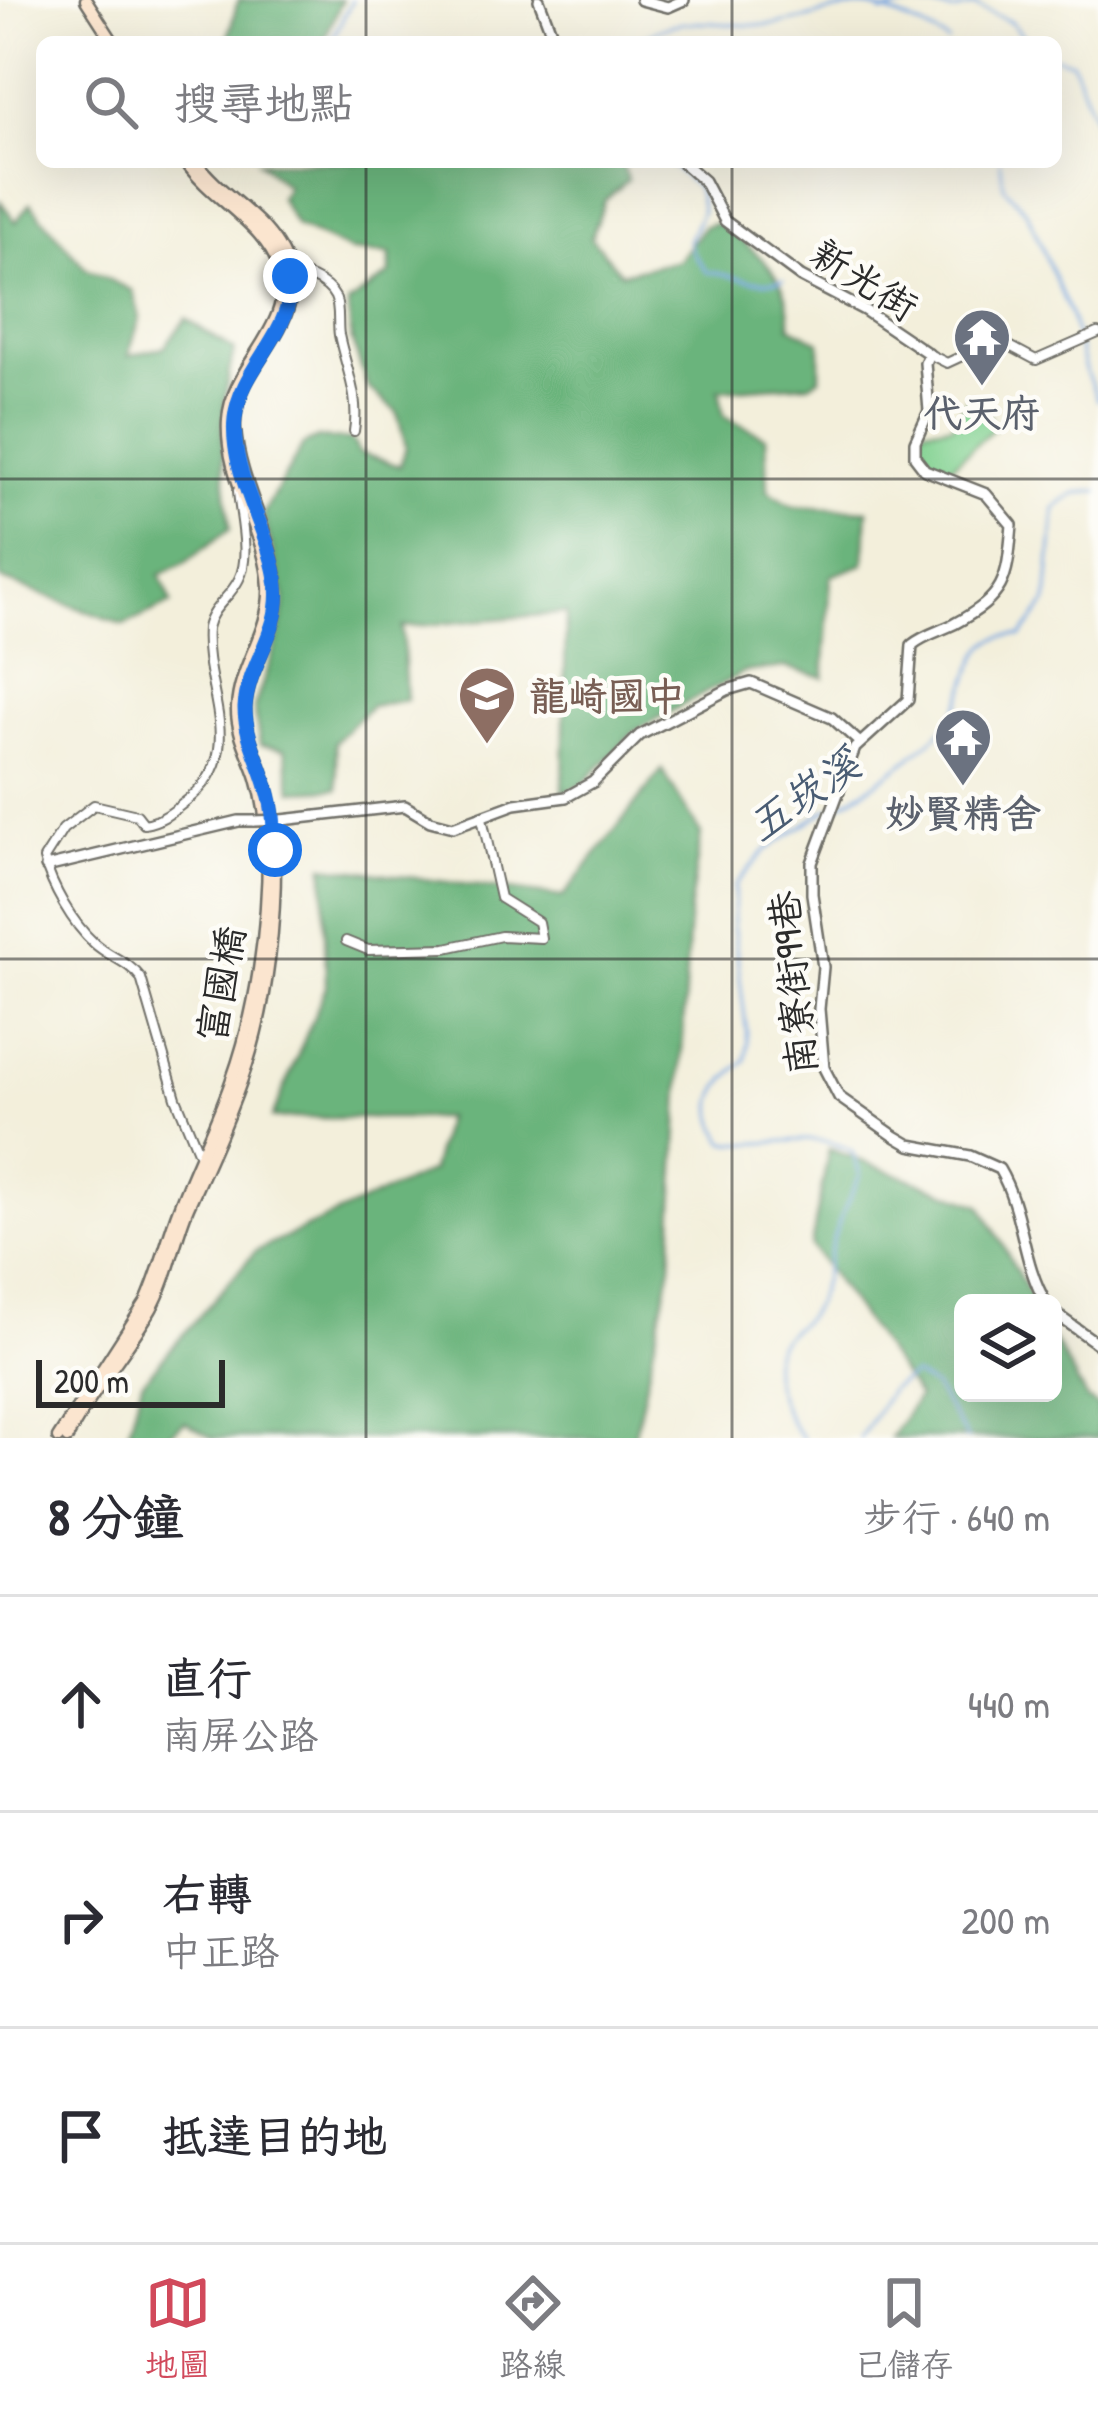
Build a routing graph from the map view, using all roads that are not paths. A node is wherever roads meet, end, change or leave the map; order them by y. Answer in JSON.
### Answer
{"nodes":[{"id":1,"x":90,"y":0,"type":"edge"},
{"id":2,"x":539,"y":0,"type":"edge"},
{"id":3,"x":641,"y":0,"type":"edge"},
{"id":4,"x":683,"y":0,"type":"edge"},
{"id":5,"x":112,"y":36,"type":"edge"},
{"id":6,"x":553,"y":36,"type":"edge"},
{"id":7,"x":191,"y":168,"type":"edge"},
{"id":8,"x":201,"y":168,"type":"edge"},
{"id":9,"x":689,"y":168,"type":"edge"},
{"id":10,"x":285,"y":272,"type":"junction"},
{"id":11,"x":1095,"y":334,"type":"edge"},
{"id":12,"x":929,"y":354,"type":"junction"},
{"id":13,"x":353,"y":431,"type":"dead end"},
{"id":14,"x":239,"y":454,"type":"junction"},
{"id":15,"x":237,"y":476,"type":"junction"},
{"id":16,"x":859,"y":742,"type":"junction"},
{"id":17,"x":482,"y":818,"type":"junction"},
{"id":18,"x":271,"y":836,"type":"junction"},
{"id":19,"x":46,"y":867,"type":"junction"},
{"id":20,"x":346,"y":941,"type":"dead end"},
{"id":21,"x":204,"y":1165,"type":"junction"},
{"id":22,"x":1042,"y":1294,"type":"edge"},
{"id":23,"x":1062,"y":1318,"type":"edge"},
{"id":24,"x":1098,"y":1344,"type":"edge"},
{"id":25,"x":62,"y":1437,"type":"edge"}],
"edges":[{"from":1,"to":5,"type":"main road"},
{"from":2,"to":6,"type":"street"},
{"from":3,"to":4,"type":"street"},
{"from":7,"to":10,"type":"main road"},
{"from":8,"to":10,"type":"main road"},
{"from":9,"to":12,"type":"street","name":"新光街"},
{"from":10,"to":13,"type":"street"},
{"from":10,"to":14,"type":"main road"},
{"from":10,"to":15,"type":"main road"},
{"from":11,"to":12,"type":"street","name":"新光街"},
{"from":12,"to":16,"type":"street"},
{"from":14,"to":15,"type":"street"},
{"from":14,"to":18,"type":"main road"},
{"from":15,"to":18,"type":"main road"},
{"from":15,"to":19,"type":"street"},
{"from":16,"to":17,"type":"street"},
{"from":16,"to":22,"type":"street","name":"南寮街99巷"},
{"from":17,"to":19,"type":"street","bridge":true},
{"from":17,"to":20,"type":"street"},
{"from":18,"to":21,"type":"main road","name":"富國橋"},
{"from":19,"to":21,"type":"street"},
{"from":21,"to":25,"type":"main road","name":"富國橋"},
{"from":23,"to":24,"type":"street"}]}
